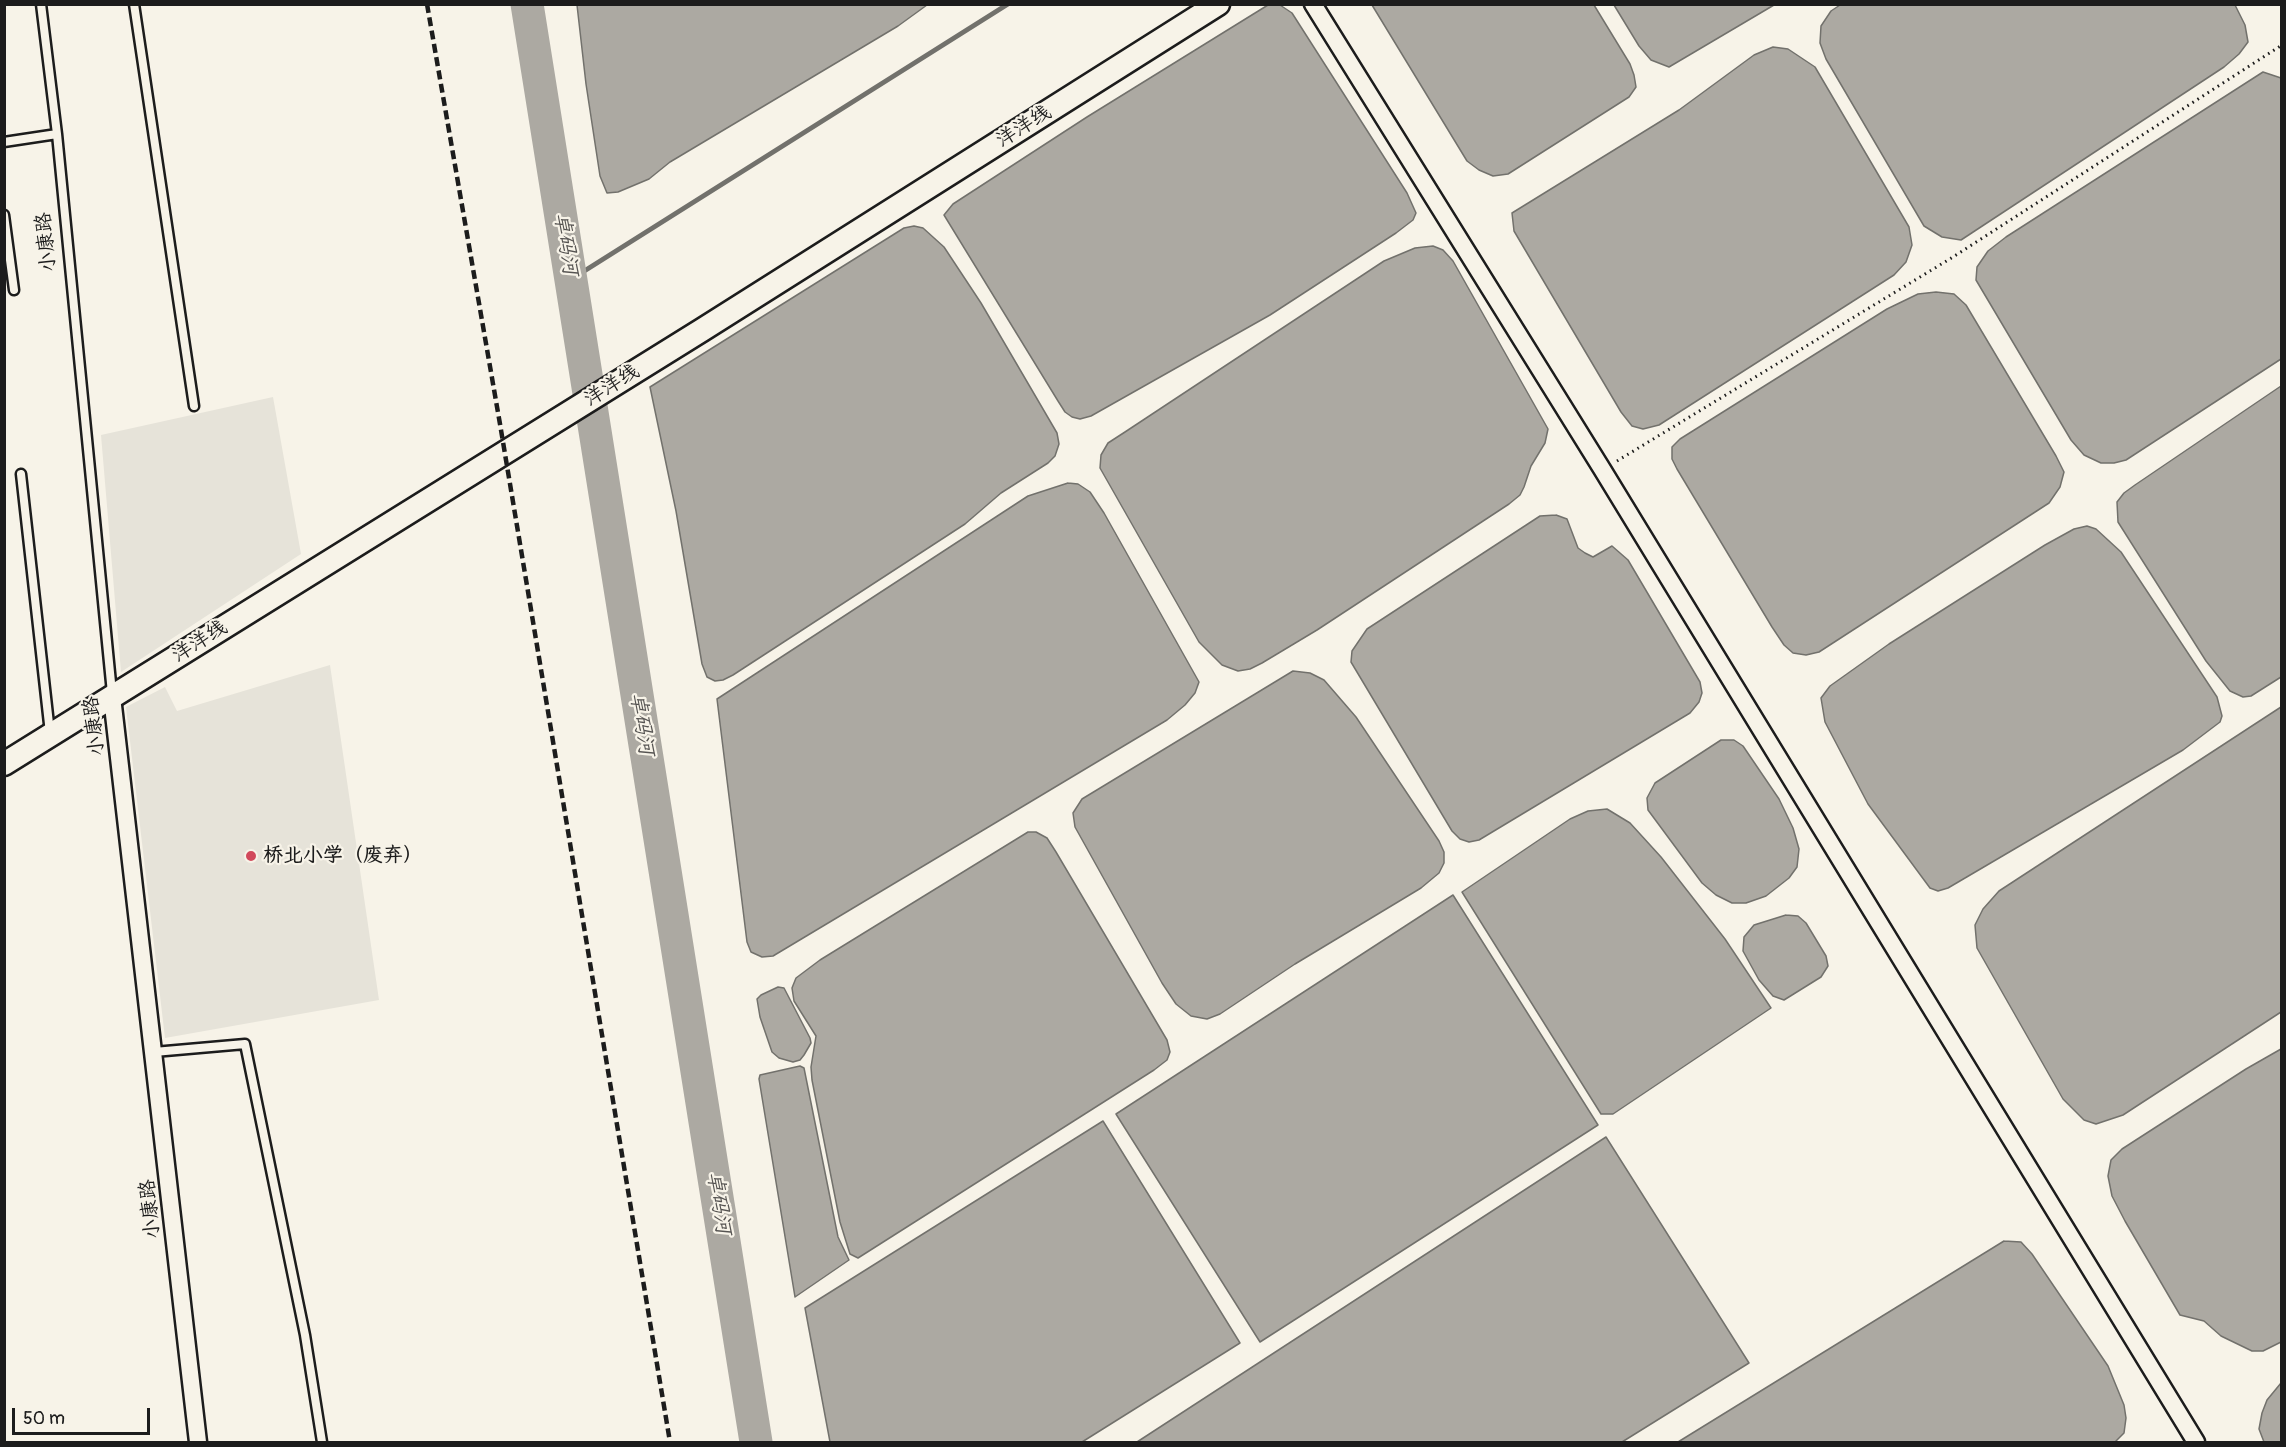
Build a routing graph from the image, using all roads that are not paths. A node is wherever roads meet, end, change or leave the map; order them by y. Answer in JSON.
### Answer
{"nodes":[{"id":1,"x":41,"y":4,"type":"edge"},
{"id":2,"x":134,"y":4,"type":"edge"},
{"id":3,"x":1218,"y":4,"type":"edge"},
{"id":4,"x":1313,"y":4,"type":"edge"},
{"id":5,"x":57,"y":134,"type":"junction"},
{"id":6,"x":4,"y":142,"type":"edge"},
{"id":7,"x":4,"y":215,"type":"edge"},
{"id":8,"x":14,"y":290,"type":"dead end"},
{"id":9,"x":194,"y":406,"type":"dead end"},
{"id":10,"x":21,"y":474,"type":"dead end"},
{"id":11,"x":112,"y":697,"type":"junction"},
{"id":12,"x":50,"y":736,"type":"junction"},
{"id":13,"x":4,"y":764,"type":"edge"},
{"id":14,"x":154,"y":1053,"type":"junction"},
{"id":15,"x":198,"y":1443,"type":"edge"},
{"id":16,"x":322,"y":1443,"type":"edge"},
{"id":17,"x":2196,"y":1443,"type":"edge"}],
"edges":[{"from":1,"to":5,"type":"lane","name":"小康路"},
{"from":2,"to":9,"type":"lane"},
{"from":3,"to":11,"type":"main road","name":"洋洋线"},
{"from":4,"to":17,"type":"street"},
{"from":5,"to":6,"type":"lane"},
{"from":5,"to":11,"type":"lane","name":"小康路"},
{"from":7,"to":8,"type":"lane"},
{"from":10,"to":12,"type":"lane"},
{"from":11,"to":12,"type":"main road","name":"洋洋线"},
{"from":11,"to":14,"type":"street","name":"小康路"},
{"from":12,"to":13,"type":"main road","name":"洋洋线"},
{"from":14,"to":15,"type":"street","name":"小康路"},
{"from":14,"to":16,"type":"lane"}]}
